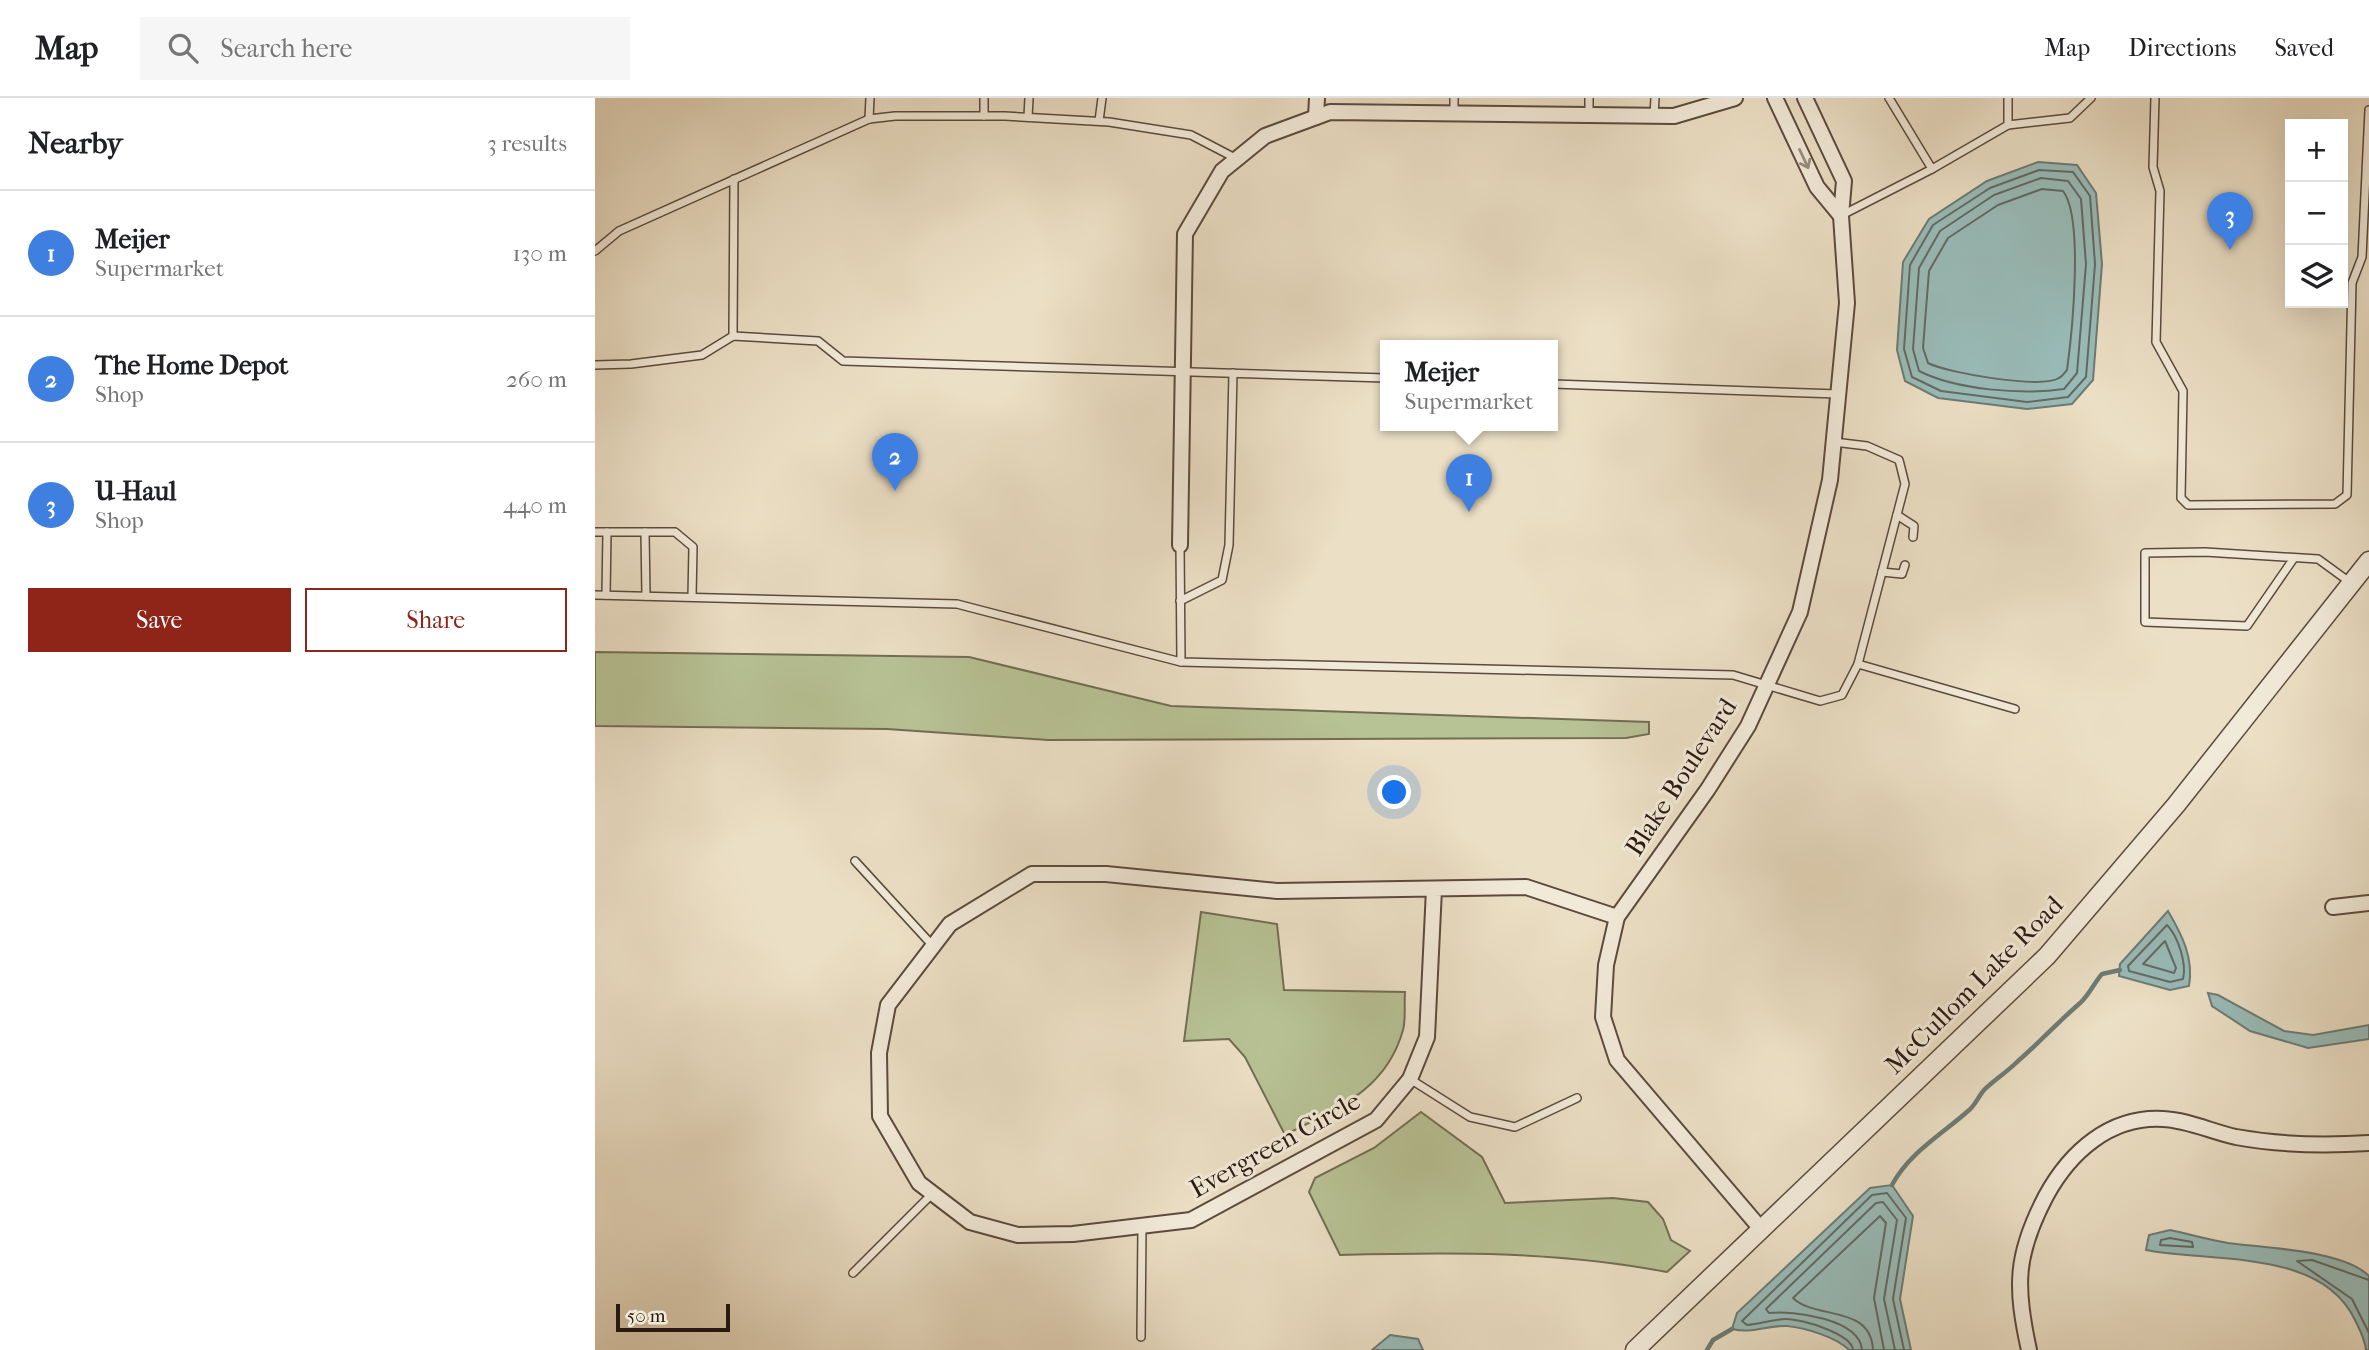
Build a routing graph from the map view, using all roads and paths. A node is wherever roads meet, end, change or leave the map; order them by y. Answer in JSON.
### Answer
{"nodes":[{"id":1,"x":870,"y":98,"type":"edge"},
{"id":2,"x":984,"y":98,"type":"edge"},
{"id":3,"x":1029,"y":98,"type":"edge"},
{"id":4,"x":1102,"y":98,"type":"edge"},
{"id":5,"x":1317,"y":98,"type":"edge"},
{"id":6,"x":1589,"y":98,"type":"edge"},
{"id":7,"x":1655,"y":98,"type":"edge"},
{"id":8,"x":1735,"y":98,"type":"edge"},
{"id":9,"x":1775,"y":98,"type":"edge"},
{"id":10,"x":1805,"y":98,"type":"edge"},
{"id":11,"x":1889,"y":98,"type":"edge"},
{"id":12,"x":2008,"y":98,"type":"edge"},
{"id":13,"x":2091,"y":98,"type":"edge"},
{"id":14,"x":2155,"y":98,"type":"edge"},
{"id":15,"x":1454,"y":106,"type":"edge"},
{"id":16,"x":2369,"y":110,"type":"edge"},
{"id":17,"x":1589,"y":115,"type":"junction"},
{"id":18,"x":984,"y":116,"type":"junction"},
{"id":19,"x":1654,"y":116,"type":"junction"},
{"id":20,"x":1028,"y":117,"type":"junction"},
{"id":21,"x":1316,"y":117,"type":"junction"},
{"id":22,"x":869,"y":119,"type":"junction"},
{"id":23,"x":1099,"y":121,"type":"junction"},
{"id":24,"x":2008,"y":125,"type":"junction"},
{"id":25,"x":1237,"y":159,"type":"junction"},
{"id":26,"x":1932,"y":169,"type":"junction"},
{"id":27,"x":734,"y":179,"type":"junction"},
{"id":28,"x":1841,"y":216,"type":"junction"},
{"id":29,"x":595,"y":251,"type":"edge"},
{"id":30,"x":733,"y":336,"type":"junction"},
{"id":31,"x":595,"y":365,"type":"edge"},
{"id":32,"x":1183,"y":371,"type":"junction"},
{"id":33,"x":1233,"y":373,"type":"junction"},
{"id":34,"x":1380,"y":378,"type":"edge"},
{"id":35,"x":1558,"y":384,"type":"edge"},
{"id":36,"x":1838,"y":394,"type":"junction"},
{"id":37,"x":1834,"y":443,"type":"junction"},
{"id":38,"x":1897,"y":515,"type":"junction"},
{"id":39,"x":595,"y":531,"type":"edge"},
{"id":40,"x":607,"y":532,"type":"junction"},
{"id":41,"x":645,"y":532,"type":"junction"},
{"id":42,"x":1913,"y":537,"type":"dead end"},
{"id":43,"x":1180,"y":545,"type":"joint"},
{"id":44,"x":2294,"y":558,"type":"junction"},
{"id":45,"x":2369,"y":561,"type":"edge"},
{"id":46,"x":1905,"y":565,"type":"dead end"},
{"id":47,"x":1882,"y":572,"type":"junction"},
{"id":48,"x":2352,"y":583,"type":"junction"},
{"id":49,"x":595,"y":595,"type":"edge"},
{"id":50,"x":606,"y":595,"type":"junction"},
{"id":51,"x":646,"y":596,"type":"junction"},
{"id":52,"x":692,"y":597,"type":"junction"},
{"id":53,"x":1180,"y":601,"type":"junction"},
{"id":54,"x":1181,"y":662,"type":"junction"},
{"id":55,"x":1858,"y":664,"type":"junction"},
{"id":56,"x":1767,"y":684,"type":"junction"},
{"id":57,"x":2015,"y":709,"type":"dead end"},
{"id":58,"x":855,"y":861,"type":"dead end"},
{"id":59,"x":1434,"y":889,"type":"junction"},
{"id":60,"x":2369,"y":903,"type":"edge"},
{"id":61,"x":2333,"y":907,"type":"dead end"},
{"id":62,"x":1617,"y":917,"type":"junction"},
{"id":63,"x":933,"y":946,"type":"junction"},
{"id":64,"x":1410,"y":1079,"type":"junction"},
{"id":65,"x":1577,"y":1098,"type":"dead end"},
{"id":66,"x":2369,"y":1143,"type":"edge"},
{"id":67,"x":933,"y":1194,"type":"junction"},
{"id":68,"x":1142,"y":1226,"type":"junction"},
{"id":69,"x":1761,"y":1229,"type":"junction"},
{"id":70,"x":853,"y":1273,"type":"dead end"},
{"id":71,"x":1142,"y":1337,"type":"dead end"},
{"id":72,"x":1635,"y":1350,"type":"edge"},
{"id":73,"x":2029,"y":1350,"type":"edge"}],
"edges":[{"from":1,"to":22,"type":"lane"},
{"from":2,"to":18,"type":"lane"},
{"from":3,"to":20,"type":"lane"},
{"from":4,"to":23,"type":"lane"},
{"from":5,"to":21,"type":"street"},
{"from":6,"to":17,"type":"lane"},
{"from":7,"to":19,"type":"lane"},
{"from":8,"to":19,"type":"street"},
{"from":9,"to":28,"type":"street","one_way":true},
{"from":10,"to":28,"type":"street","name":"Blake Boulevard"},
{"from":11,"to":26,"type":"lane"},
{"from":12,"to":24,"type":"lane"},
{"from":13,"to":24,"type":"lane"},
{"from":14,"to":16,"type":"lane"},
{"from":15,"to":17,"type":"street"},
{"from":15,"to":21,"type":"street"},
{"from":17,"to":19,"type":"street"},
{"from":18,"to":20,"type":"lane"},
{"from":18,"to":22,"type":"lane"},
{"from":20,"to":23,"type":"lane"},
{"from":21,"to":25,"type":"street"},
{"from":22,"to":27,"type":"lane"},
{"from":23,"to":25,"type":"lane"},
{"from":24,"to":26,"type":"lane"},
{"from":25,"to":32,"type":"street"},
{"from":26,"to":28,"type":"lane"},
{"from":27,"to":29,"type":"lane"},
{"from":27,"to":30,"type":"lane"},
{"from":28,"to":36,"type":"street","name":"Blake Boulevard"},
{"from":30,"to":31,"type":"lane"},
{"from":30,"to":32,"type":"lane"},
{"from":32,"to":33,"type":"lane"},
{"from":32,"to":43,"type":"street"},
{"from":33,"to":34,"type":"lane"},
{"from":33,"to":53,"type":"lane"},
{"from":35,"to":36,"type":"lane"},
{"from":36,"to":37,"type":"street","name":"Blake Boulevard"},
{"from":37,"to":38,"type":"lane"},
{"from":37,"to":56,"type":"street","name":"Blake Boulevard"},
{"from":38,"to":42,"type":"lane"},
{"from":38,"to":47,"type":"lane"},
{"from":39,"to":40,"type":"lane"},
{"from":40,"to":41,"type":"lane"},
{"from":40,"to":50,"type":"lane"},
{"from":41,"to":51,"type":"lane"},
{"from":41,"to":52,"type":"lane"},
{"from":43,"to":53,"type":"lane"},
{"from":44,"to":44,"type":"lane"},
{"from":44,"to":48,"type":"lane"},
{"from":45,"to":48,"type":"street","name":"McCullom Lake Road"},
{"from":46,"to":47,"type":"lane"},
{"from":47,"to":55,"type":"lane"},
{"from":48,"to":69,"type":"street","name":"McCullom Lake Road"},
{"from":49,"to":50,"type":"lane"},
{"from":50,"to":51,"type":"lane"},
{"from":51,"to":52,"type":"lane"},
{"from":52,"to":54,"type":"lane"},
{"from":53,"to":54,"type":"lane"},
{"from":54,"to":56,"type":"lane"},
{"from":55,"to":56,"type":"lane"},
{"from":55,"to":57,"type":"lane"},
{"from":56,"to":62,"type":"street","name":"Blake Boulevard"},
{"from":58,"to":63,"type":"lane"},
{"from":59,"to":62,"type":"street","name":"Evergreen Circle"},
{"from":59,"to":63,"type":"street","name":"Evergreen Circle"},
{"from":59,"to":64,"type":"street","name":"Evergreen Circle"},
{"from":60,"to":61,"type":"street"},
{"from":62,"to":69,"type":"street","name":"Blake Boulevard"},
{"from":63,"to":67,"type":"street","name":"Evergreen Circle"},
{"from":64,"to":65,"type":"lane"},
{"from":64,"to":68,"type":"street","name":"Evergreen Circle"},
{"from":66,"to":73,"type":"street"},
{"from":67,"to":68,"type":"street","name":"Evergreen Circle"},
{"from":67,"to":70,"type":"lane"},
{"from":68,"to":71,"type":"lane"},
{"from":69,"to":72,"type":"street","name":"McCullom Lake Road"}]}
